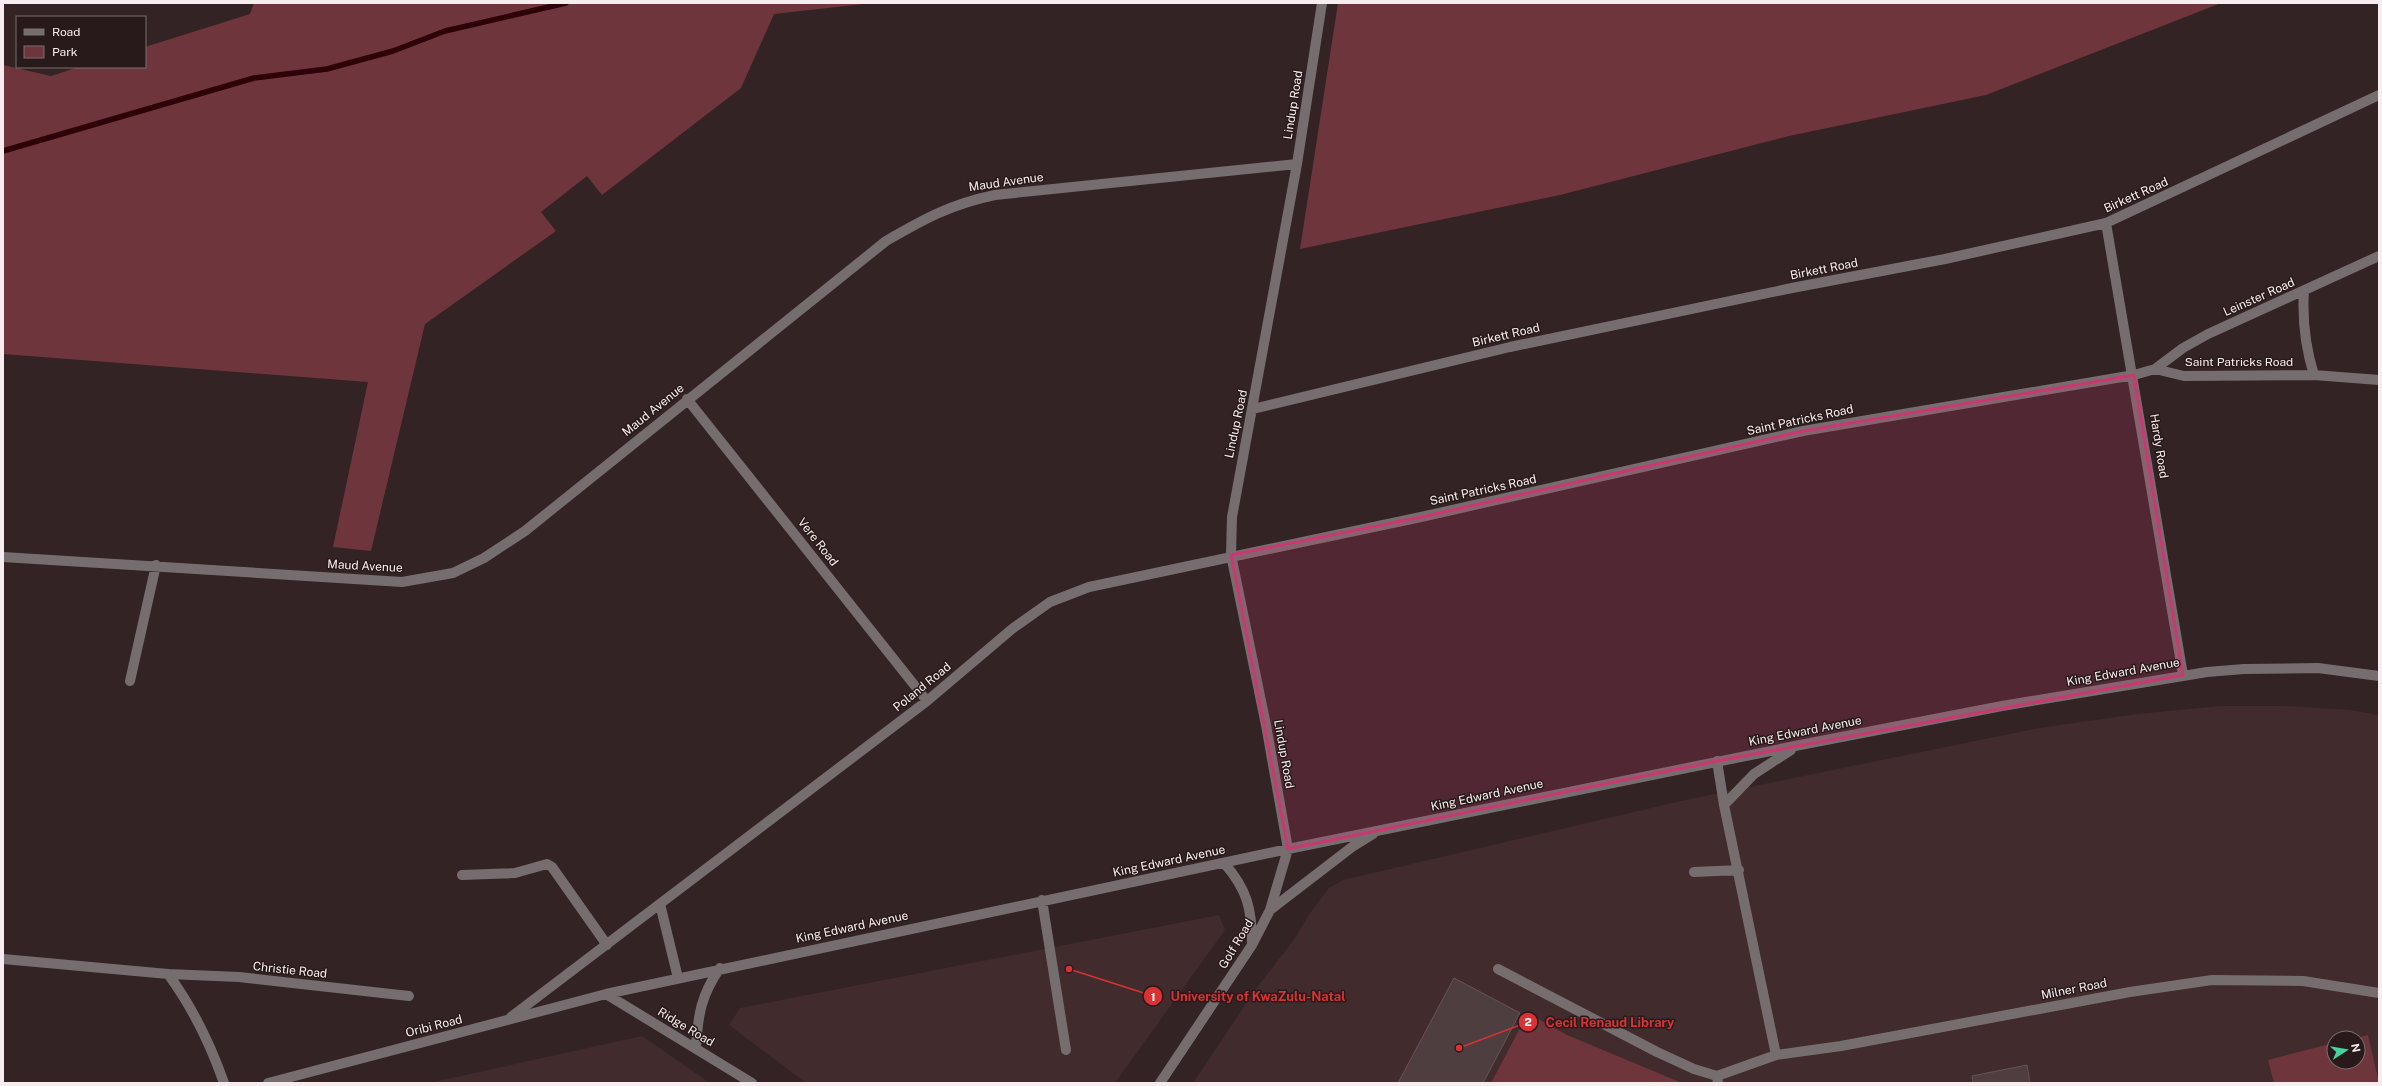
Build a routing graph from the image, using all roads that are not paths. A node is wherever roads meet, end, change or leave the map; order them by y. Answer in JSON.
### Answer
{"nodes":[{"id":1,"x":1322,"y":3,"type":"edge"},
{"id":2,"x":2379,"y":95,"type":"edge"},
{"id":3,"x":1297,"y":164,"type":"junction"},
{"id":4,"x":2106,"y":222,"type":"junction"},
{"id":5,"x":2379,"y":256,"type":"edge"},
{"id":6,"x":2304,"y":291,"type":"junction"},
{"id":7,"x":2155,"y":369,"type":"junction"},
{"id":8,"x":2134,"y":375,"type":"junction"},
{"id":9,"x":2314,"y":375,"type":"junction"},
{"id":10,"x":2379,"y":380,"type":"edge"},
{"id":11,"x":687,"y":399,"type":"junction"},
{"id":12,"x":1253,"y":409,"type":"junction"},
{"id":13,"x":1231,"y":556,"type":"junction"},
{"id":14,"x":3,"y":557,"type":"edge"},
{"id":15,"x":156,"y":566,"type":"junction"},
{"id":16,"x":2183,"y":675,"type":"junction"},
{"id":17,"x":2379,"y":676,"type":"edge"},
{"id":18,"x":130,"y":681,"type":"dead end"},
{"id":19,"x":927,"y":701,"type":"junction"},
{"id":20,"x":1800,"y":745,"type":"junction"},
{"id":21,"x":1717,"y":761,"type":"junction"},
{"id":22,"x":1724,"y":805,"type":"junction"},
{"id":23,"x":1378,"y":830,"type":"junction"},
{"id":24,"x":1288,"y":849,"type":"junction"},
{"id":25,"x":1224,"y":863,"type":"junction"},
{"id":26,"x":1739,"y":870,"type":"junction"},
{"id":27,"x":1694,"y":872,"type":"dead end"},
{"id":28,"x":462,"y":875,"type":"dead end"},
{"id":29,"x":1042,"y":900,"type":"junction"},
{"id":30,"x":660,"y":904,"type":"junction"},
{"id":31,"x":1270,"y":910,"type":"junction"},
{"id":32,"x":607,"y":945,"type":"junction"},
{"id":33,"x":1252,"y":945,"type":"junction"},
{"id":34,"x":3,"y":959,"type":"edge"},
{"id":35,"x":720,"y":968,"type":"junction"},
{"id":36,"x":1498,"y":969,"type":"dead end"},
{"id":37,"x":168,"y":974,"type":"junction"},
{"id":38,"x":678,"y":978,"type":"junction"},
{"id":39,"x":2379,"y":993,"type":"edge"},
{"id":40,"x":606,"y":994,"type":"junction"},
{"id":41,"x":409,"y":996,"type":"dead end"},
{"id":42,"x":506,"y":1021,"type":"junction"},
{"id":43,"x":696,"y":1048,"type":"junction"},
{"id":44,"x":1066,"y":1050,"type":"dead end"},
{"id":45,"x":1776,"y":1055,"type":"junction"},
{"id":46,"x":1717,"y":1079,"type":"edge"},
{"id":47,"x":749,"y":1082,"type":"edge"},
{"id":48,"x":224,"y":1083,"type":"edge"},
{"id":49,"x":268,"y":1083,"type":"edge"},
{"id":50,"x":1160,"y":1083,"type":"edge"}],
"edges":[{"from":1,"to":3,"type":"street","name":"Lindup Road"},
{"from":2,"to":4,"type":"street","name":"Birkett Road"},
{"from":3,"to":11,"type":"street","name":"Maud Avenue"},
{"from":3,"to":12,"type":"street","name":"Lindup Road"},
{"from":4,"to":8,"type":"street","name":"Hardy Road"},
{"from":4,"to":12,"type":"street","name":"Birkett Road"},
{"from":5,"to":6,"type":"street","name":"Leinster Road"},
{"from":6,"to":7,"type":"street","name":"Leinster Road"},
{"from":6,"to":9,"type":"street"},
{"from":7,"to":8,"type":"street","name":"Saint Patricks Road"},
{"from":7,"to":9,"type":"street","name":"Saint Patricks Road"},
{"from":8,"to":13,"type":"street","name":"Saint Patricks Road"},
{"from":8,"to":16,"type":"street","name":"Hardy Road"},
{"from":9,"to":10,"type":"street","name":"Saint Patricks Road"},
{"from":11,"to":15,"type":"street","name":"Maud Avenue"},
{"from":11,"to":19,"type":"street","name":"Vere Road"},
{"from":12,"to":13,"type":"street","name":"Lindup Road"},
{"from":13,"to":19,"type":"street","name":"Poland Road"},
{"from":13,"to":24,"type":"street","name":"Lindup Road"},
{"from":14,"to":15,"type":"street","name":"Maud Avenue"},
{"from":15,"to":18,"type":"street"},
{"from":16,"to":17,"type":"street","name":"King Edward Avenue"},
{"from":16,"to":20,"type":"street","name":"King Edward Avenue"},
{"from":19,"to":30,"type":"street","name":"Poland Road"},
{"from":20,"to":21,"type":"street","name":"King Edward Avenue"},
{"from":20,"to":22,"type":"street"},
{"from":21,"to":22,"type":"street"},
{"from":21,"to":23,"type":"street","name":"King Edward Avenue"},
{"from":22,"to":26,"type":"street"},
{"from":23,"to":24,"type":"street","name":"King Edward Avenue"},
{"from":23,"to":31,"type":"street"},
{"from":24,"to":25,"type":"street","name":"King Edward Avenue"},
{"from":24,"to":31,"type":"street","name":"Golf Road"},
{"from":25,"to":29,"type":"street","name":"King Edward Avenue"},
{"from":25,"to":33,"type":"street"},
{"from":26,"to":27,"type":"street"},
{"from":26,"to":45,"type":"street"},
{"from":28,"to":32,"type":"street"},
{"from":29,"to":35,"type":"street","name":"King Edward Avenue"},
{"from":29,"to":44,"type":"street"},
{"from":30,"to":32,"type":"street","name":"Poland Road"},
{"from":30,"to":38,"type":"street"},
{"from":31,"to":33,"type":"street","name":"Golf Road"},
{"from":32,"to":42,"type":"street","name":"Poland Road"},
{"from":33,"to":50,"type":"street","name":"Golf Road"},
{"from":34,"to":37,"type":"street","name":"Christie Road"},
{"from":35,"to":38,"type":"street","name":"King Edward Avenue"},
{"from":35,"to":43,"type":"street"},
{"from":36,"to":46,"type":"street"},
{"from":37,"to":41,"type":"street","name":"Christie Road"},
{"from":37,"to":48,"type":"street"},
{"from":38,"to":40,"type":"street","name":"King Edward Avenue"},
{"from":39,"to":45,"type":"street","name":"Milner Road"},
{"from":40,"to":42,"type":"street","name":"Oribi Road"},
{"from":40,"to":43,"type":"street","name":"Ridge Road"},
{"from":42,"to":49,"type":"street","name":"Oribi Road"},
{"from":43,"to":47,"type":"street","name":"Ridge Road"},
{"from":45,"to":46,"type":"street","name":"Milner Road"}]}
